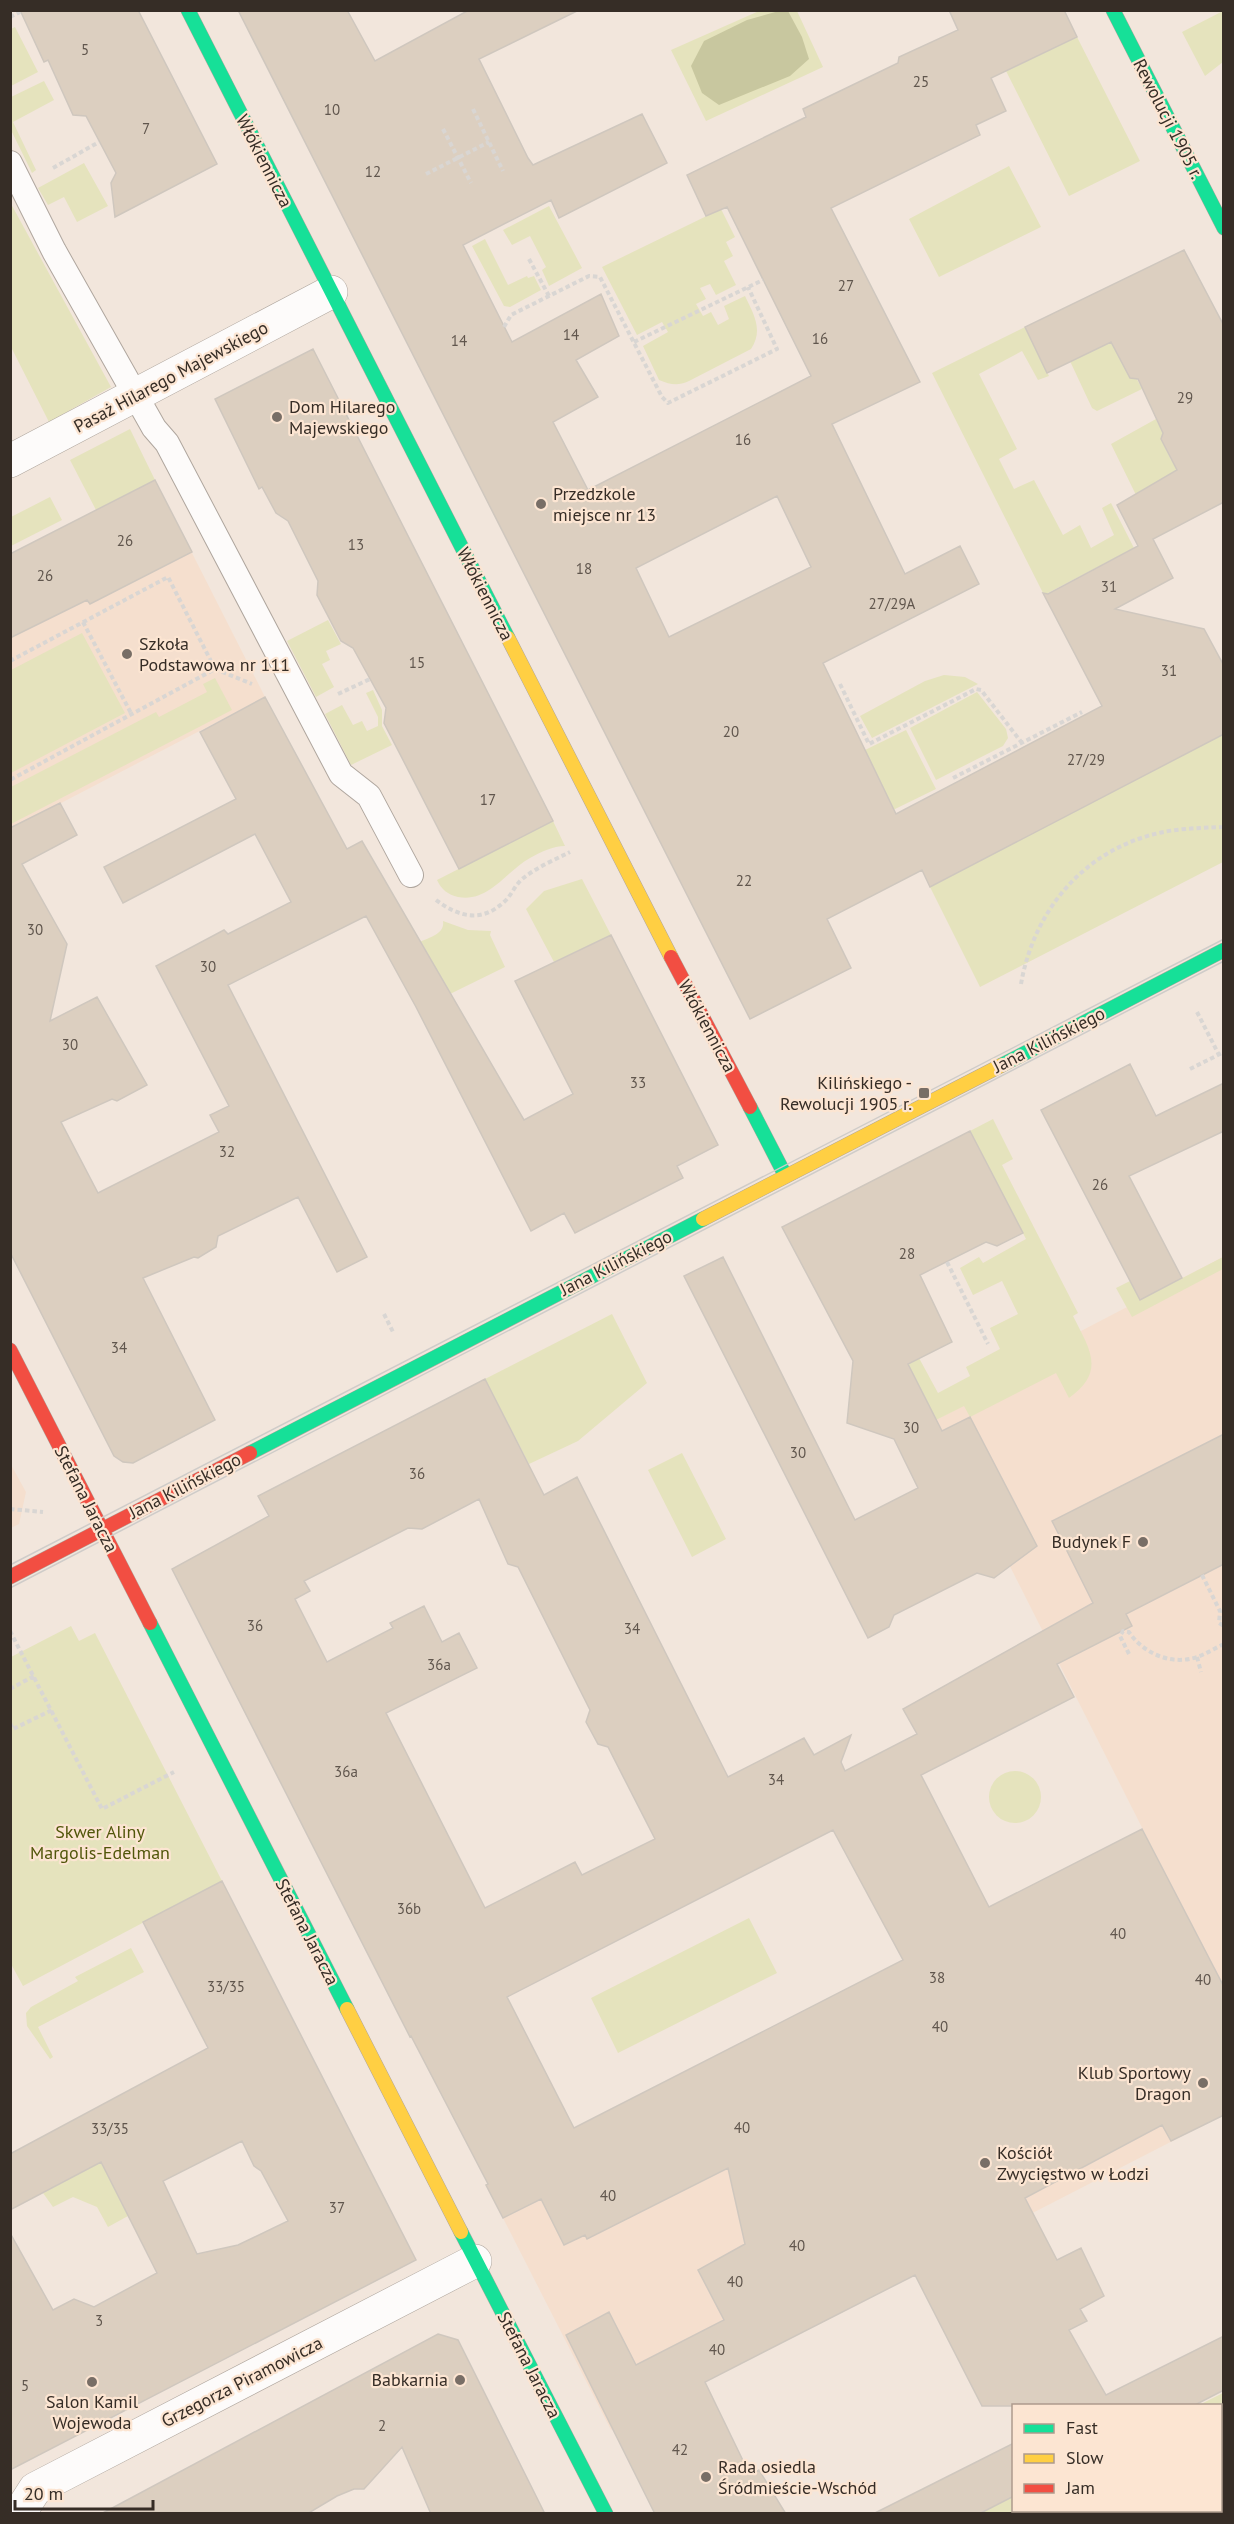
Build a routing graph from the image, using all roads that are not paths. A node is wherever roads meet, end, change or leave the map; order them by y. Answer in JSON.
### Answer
{"nodes":[{"id":1,"x":188,"y":10,"type":"edge"},
{"id":2,"x":1113,"y":10,"type":"edge"},
{"id":3,"x":10,"y":163,"type":"edge"},
{"id":4,"x":1224,"y":228,"type":"edge"},
{"id":5,"x":331,"y":292,"type":"junction"},
{"id":6,"x":136,"y":396,"type":"junction"},
{"id":7,"x":10,"y":462,"type":"edge"},
{"id":8,"x":411,"y":875,"type":"road end"},
{"id":9,"x":1224,"y":950,"type":"edge"},
{"id":10,"x":785,"y":1175,"type":"junction"},
{"id":11,"x":10,"y":1350,"type":"edge"},
{"id":12,"x":102,"y":1530,"type":"junction"},
{"id":13,"x":10,"y":1577,"type":"edge"},
{"id":14,"x":476,"y":2261,"type":"junction"},
{"id":15,"x":19,"y":2514,"type":"edge"},
{"id":16,"x":606,"y":2514,"type":"edge"}],
"edges":[{"from":1,"to":5,"type":"street","name":"Włókiennicza"},
{"from":2,"to":4,"type":"street","name":"Rewolucji 1905 r."},
{"from":3,"to":6,"type":"lane"},
{"from":5,"to":6,"type":"street","name":"Pasaż Hilarego Majewskiego"},
{"from":5,"to":10,"type":"street","name":"Włókiennicza"},
{"from":6,"to":7,"type":"street","name":"Pasaż Hilarego Majewskiego"},
{"from":6,"to":8,"type":"lane"},
{"from":9,"to":10,"type":"street","name":"Jana Kilińskiego"},
{"from":10,"to":12,"type":"street","name":"Jana Kilińskiego"},
{"from":11,"to":12,"type":"street","name":"Stefana Jaracza"},
{"from":12,"to":13,"type":"street","name":"Jana Kilińskiego"},
{"from":12,"to":14,"type":"street","name":"Stefana Jaracza"},
{"from":14,"to":15,"type":"street","name":"Grzegorza Piramowicza"},
{"from":14,"to":16,"type":"street","name":"Stefana Jaracza"}]}
